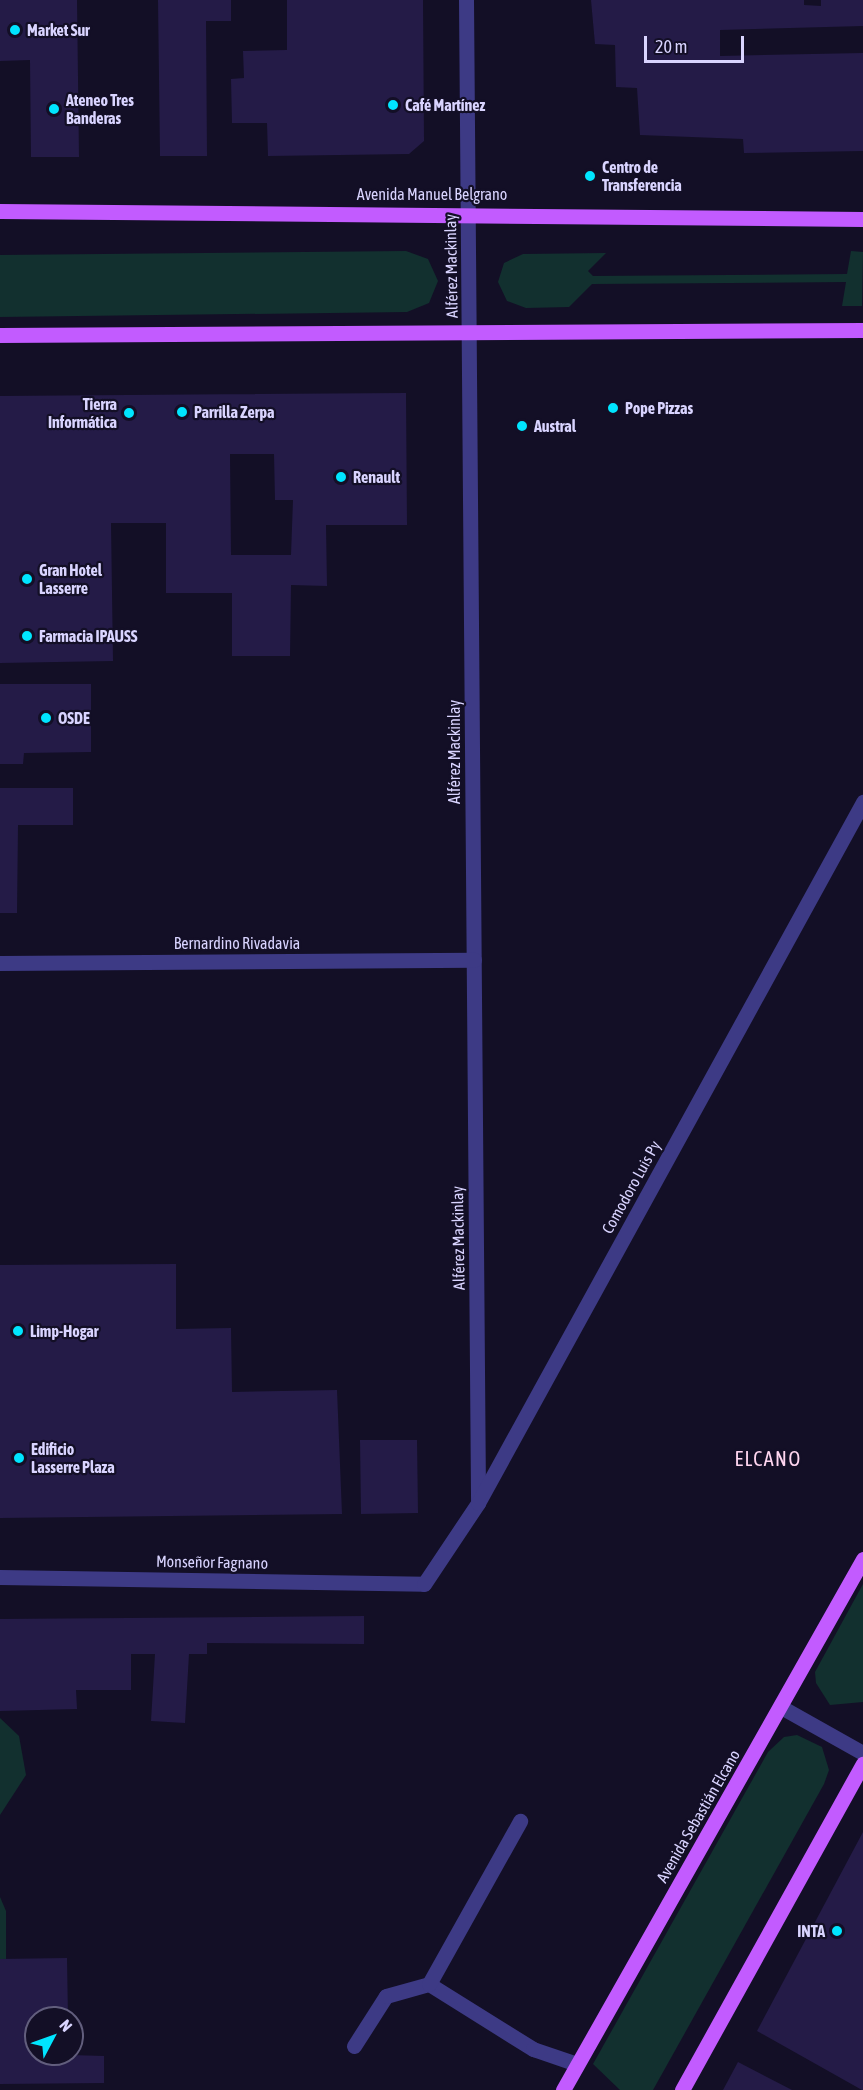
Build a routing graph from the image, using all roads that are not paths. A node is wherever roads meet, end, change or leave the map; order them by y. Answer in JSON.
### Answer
{"nodes":[{"id":1,"x":466,"y":0,"type":"edge"},
{"id":2,"x":0,"y":211,"type":"edge"},
{"id":3,"x":468,"y":212,"type":"junction"},
{"id":4,"x":863,"y":220,"type":"edge"},
{"id":5,"x":859,"y":329,"type":"edge"},
{"id":6,"x":470,"y":332,"type":"junction"},
{"id":7,"x":0,"y":336,"type":"edge"},
{"id":8,"x":863,"y":802,"type":"edge"},
{"id":9,"x":474,"y":960,"type":"junction"},
{"id":10,"x":0,"y":963,"type":"edge"},
{"id":11,"x":478,"y":1503,"type":"junction"},
{"id":12,"x":863,"y":1559,"type":"edge"},
{"id":13,"x":0,"y":1577,"type":"edge"},
{"id":14,"x":424,"y":1584,"type":"joint"},
{"id":15,"x":781,"y":1707,"type":"junction"},
{"id":16,"x":863,"y":1753,"type":"edge"},
{"id":17,"x":863,"y":1764,"type":"edge"},
{"id":18,"x":520,"y":1821,"type":"dead end"},
{"id":19,"x":429,"y":1984,"type":"junction"},
{"id":20,"x":354,"y":2046,"type":"dead end"},
{"id":21,"x":577,"y":2064,"type":"junction"},
{"id":22,"x":563,"y":2090,"type":"edge"},
{"id":23,"x":682,"y":2090,"type":"edge"}],
"edges":[{"from":1,"to":3,"type":"street","name":"Alférez Mackinlay"},
{"from":2,"to":3,"type":"main road","name":"Avenida Manuel Belgrano"},
{"from":3,"to":4,"type":"main road","name":"Avenida Manuel Belgrano"},
{"from":3,"to":6,"type":"street","name":"Alférez Mackinlay"},
{"from":5,"to":6,"type":"main road"},
{"from":6,"to":7,"type":"main road"},
{"from":6,"to":9,"type":"street","name":"Alférez Mackinlay"},
{"from":8,"to":11,"type":"street","name":"Comodoro Luis Py"},
{"from":9,"to":10,"type":"street","name":"Bernardino Rivadavia"},
{"from":9,"to":11,"type":"street","name":"Alférez Mackinlay"},
{"from":11,"to":14,"type":"street","name":"Comodoro Luis Py"},
{"from":12,"to":15,"type":"main road","name":"Avenida Sebastián Elcano"},
{"from":13,"to":14,"type":"street","name":"Monseñor Fagnano"},
{"from":15,"to":16,"type":"street"},
{"from":15,"to":21,"type":"main road","name":"Avenida Sebastián Elcano"},
{"from":17,"to":23,"type":"main road"},
{"from":18,"to":19,"type":"street"},
{"from":19,"to":20,"type":"street"},
{"from":19,"to":21,"type":"street"},
{"from":21,"to":22,"type":"main road","name":"Avenida Sebastián Elcano"}]}
